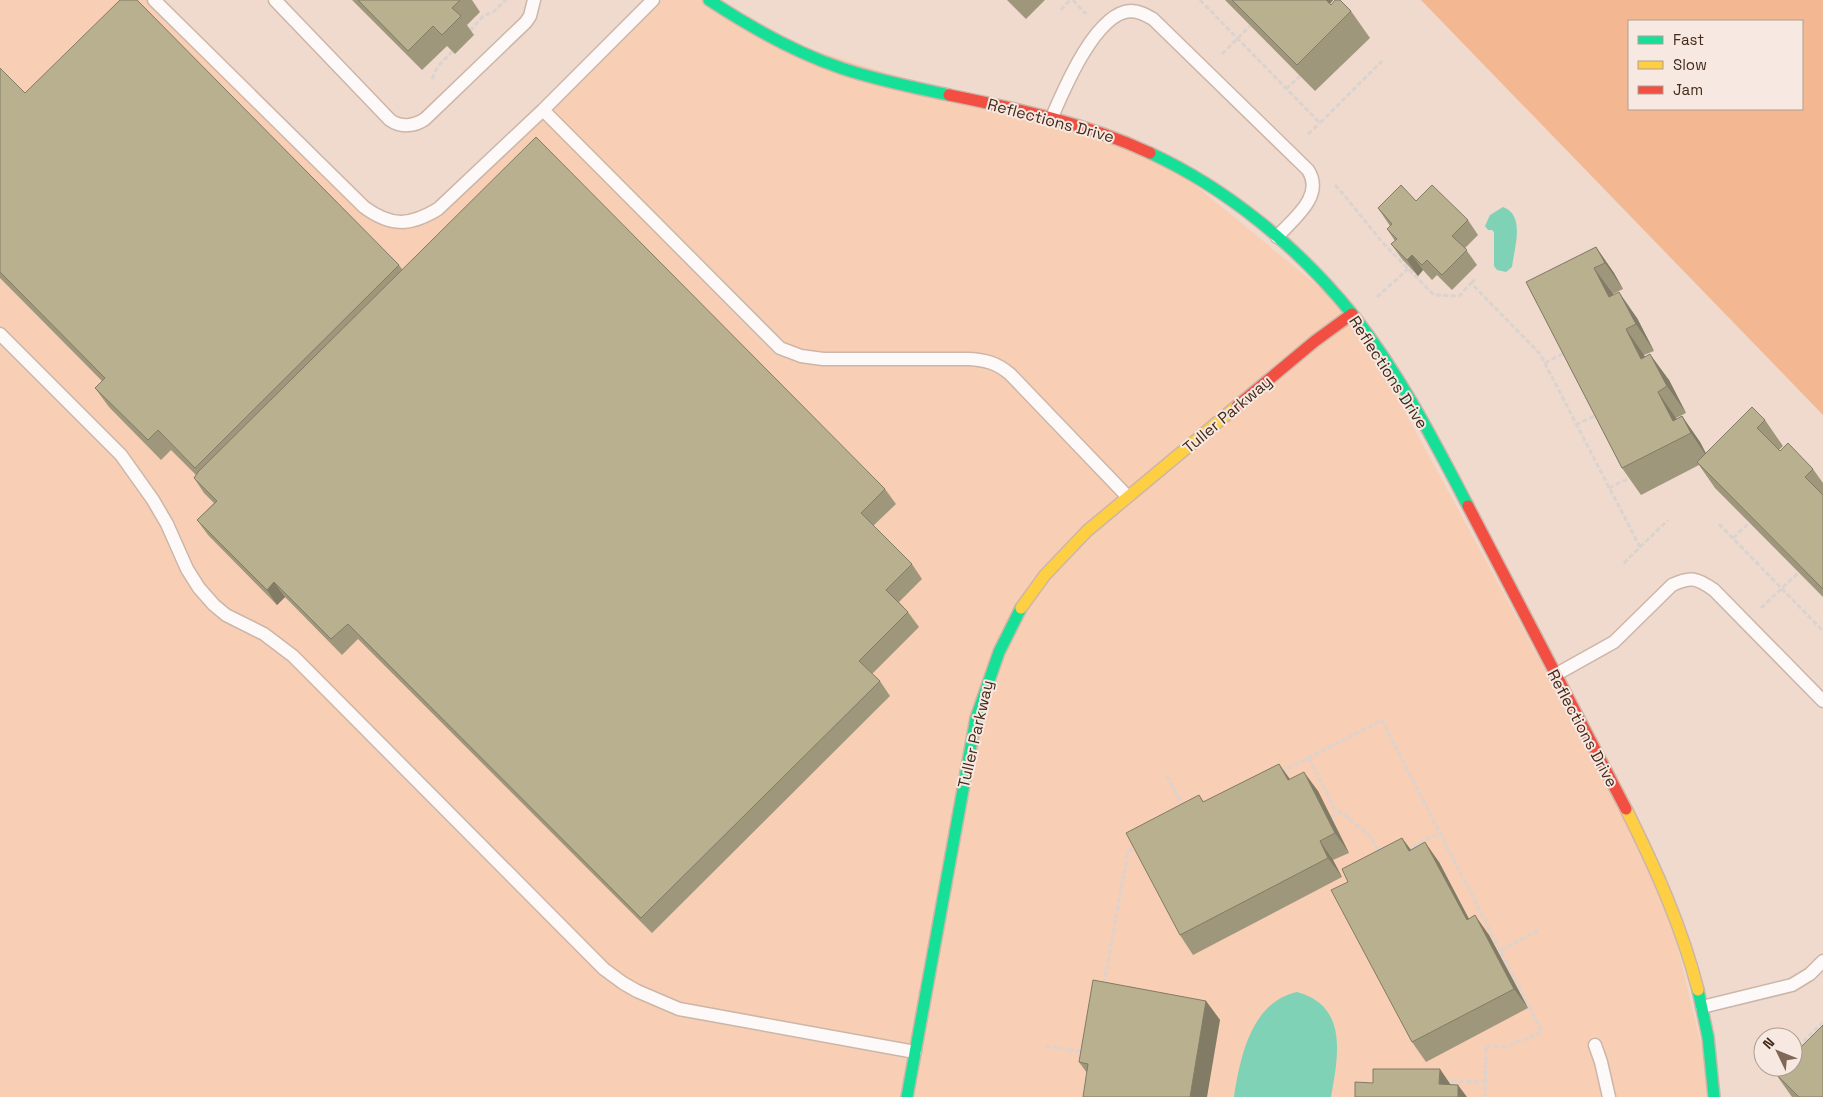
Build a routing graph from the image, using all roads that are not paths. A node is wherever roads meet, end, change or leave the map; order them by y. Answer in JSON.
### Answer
{"nodes":[{"id":1,"x":154,"y":0,"type":"edge"},
{"id":2,"x":275,"y":0,"type":"edge"},
{"id":3,"x":534,"y":0,"type":"edge"},
{"id":4,"x":653,"y":0,"type":"edge"},
{"id":5,"x":708,"y":0,"type":"edge"},
{"id":6,"x":543,"y":110,"type":"junction"},
{"id":7,"x":1052,"y":117,"type":"junction"},
{"id":8,"x":1277,"y":237,"type":"junction"},
{"id":9,"x":1352,"y":314,"type":"junction"},
{"id":10,"x":0,"y":334,"type":"edge"},
{"id":11,"x":1127,"y":496,"type":"junction"},
{"id":12,"x":1555,"y":675,"type":"junction"},
{"id":13,"x":1823,"y":701,"type":"edge"},
{"id":14,"x":1823,"y":961,"type":"edge"},
{"id":15,"x":1702,"y":1007,"type":"junction"},
{"id":16,"x":1595,"y":1045,"type":"dead end"},
{"id":17,"x":915,"y":1052,"type":"junction"},
{"id":18,"x":907,"y":1097,"type":"edge"},
{"id":19,"x":1609,"y":1097,"type":"edge"},
{"id":20,"x":1714,"y":1097,"type":"edge"}],
"edges":[{"from":1,"to":6,"type":"lane"},
{"from":2,"to":3,"type":"lane"},
{"from":4,"to":6,"type":"lane"},
{"from":5,"to":7,"type":"street","name":"Reflections Drive"},
{"from":6,"to":11,"type":"lane"},
{"from":7,"to":8,"type":"street","name":"Reflections Drive"},
{"from":7,"to":8,"type":"lane"},
{"from":8,"to":9,"type":"street","name":"Reflections Drive"},
{"from":9,"to":11,"type":"street","name":"Tuller Parkway"},
{"from":9,"to":12,"type":"street","name":"Reflections Drive"},
{"from":10,"to":17,"type":"lane"},
{"from":11,"to":17,"type":"street","name":"Tuller Parkway"},
{"from":12,"to":13,"type":"lane"},
{"from":12,"to":15,"type":"street","name":"Reflections Drive"},
{"from":14,"to":15,"type":"lane"},
{"from":15,"to":20,"type":"street","name":"Reflections Drive"},
{"from":16,"to":19,"type":"lane"},
{"from":17,"to":18,"type":"street","name":"Tuller Parkway"}]}
